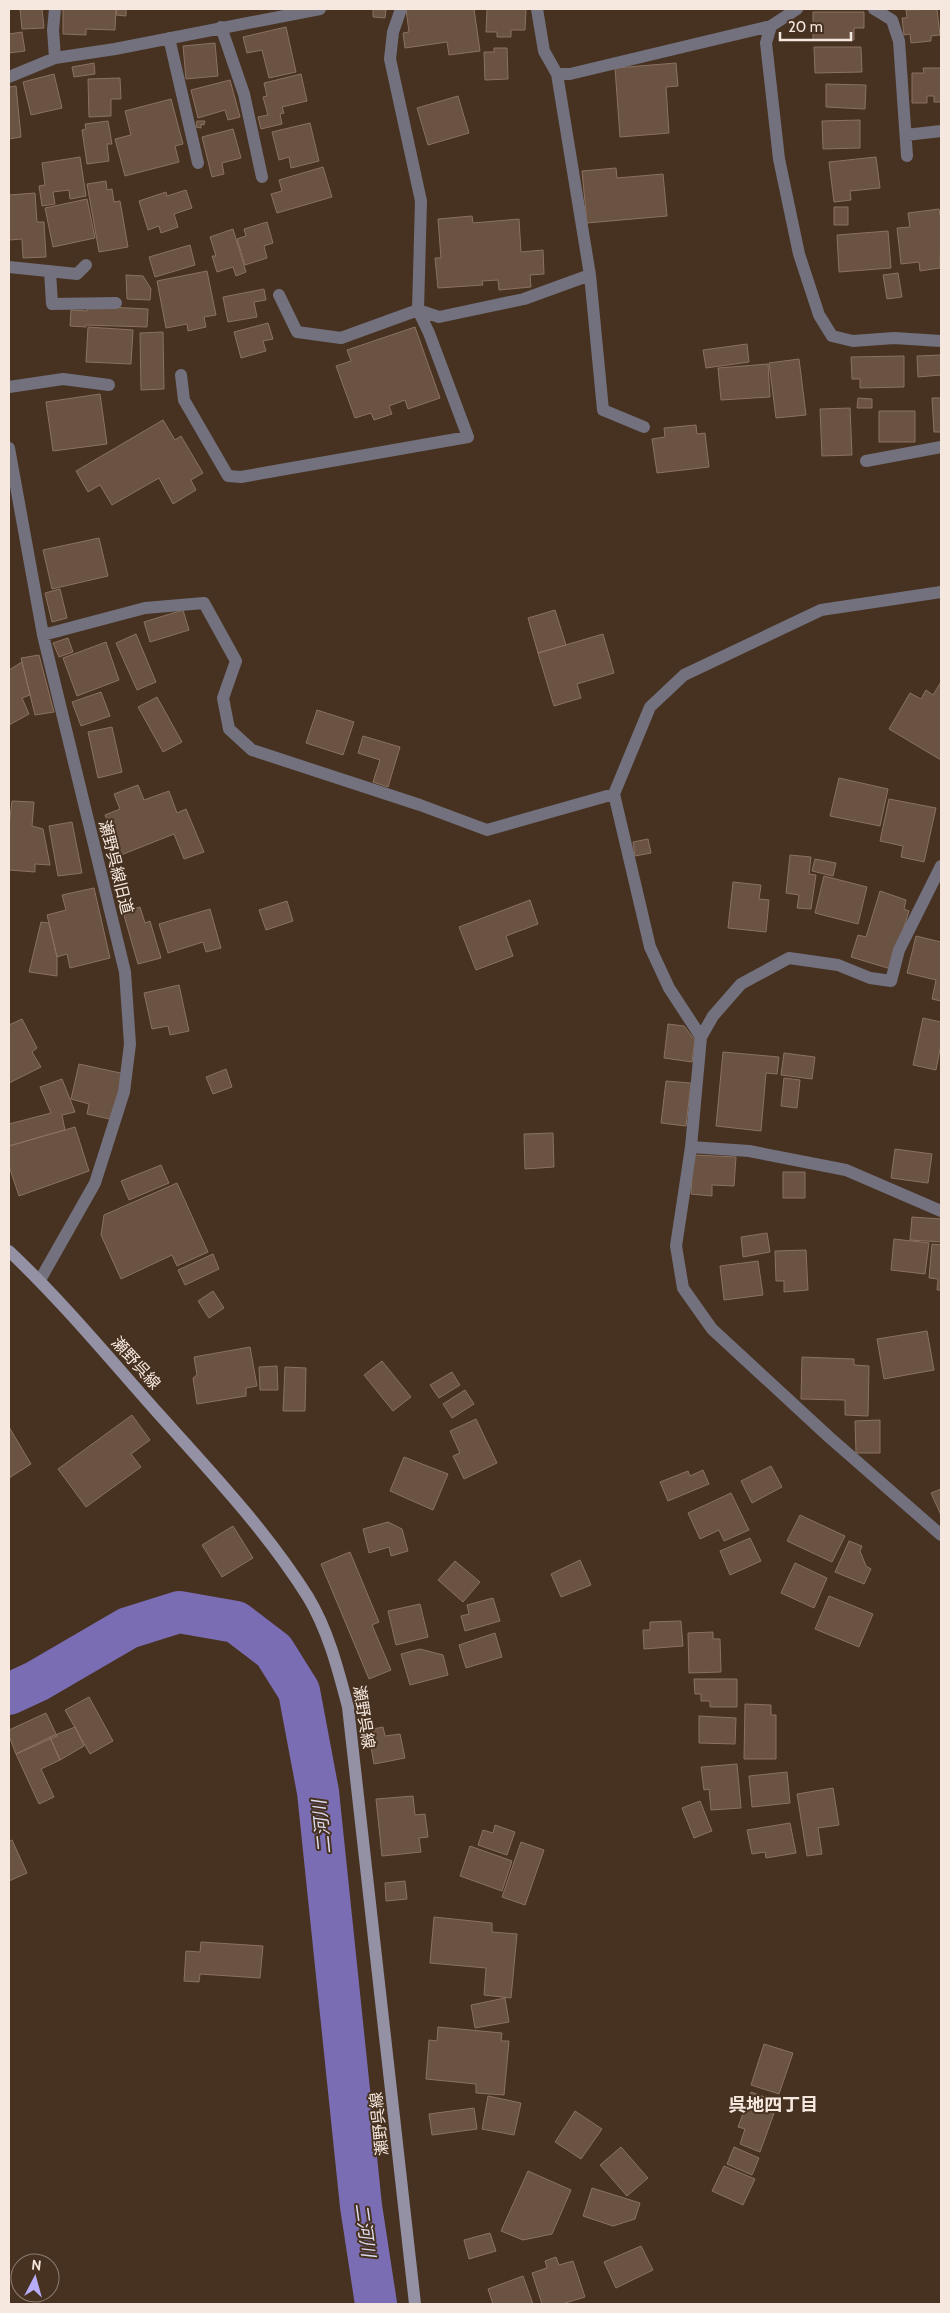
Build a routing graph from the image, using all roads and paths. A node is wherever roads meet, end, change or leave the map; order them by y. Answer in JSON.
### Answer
{"nodes":[{"id":1,"x":55,"y":9,"type":"edge"},
{"id":2,"x":320,"y":9,"type":"edge"},
{"id":3,"x":401,"y":9,"type":"edge"},
{"id":4,"x":537,"y":9,"type":"edge"},
{"id":5,"x":797,"y":9,"type":"edge"},
{"id":6,"x":874,"y":9,"type":"edge"},
{"id":7,"x":771,"y":26,"type":"junction"},
{"id":8,"x":222,"y":27,"type":"junction"},
{"id":9,"x":169,"y":38,"type":"junction"},
{"id":10,"x":55,"y":58,"type":"junction"},
{"id":11,"x":557,"y":74,"type":"junction"},
{"id":12,"x":9,"y":77,"type":"edge"},
{"id":13,"x":941,"y":131,"type":"edge"},
{"id":14,"x":906,"y":135,"type":"junction"},
{"id":15,"x":907,"y":156,"type":"dead end"},
{"id":16,"x":198,"y":162,"type":"dead end"},
{"id":17,"x":262,"y":176,"type":"dead end"},
{"id":18,"x":86,"y":265,"type":"dead end"},
{"id":19,"x":9,"y":267,"type":"edge"},
{"id":20,"x":50,"y":271,"type":"junction"},
{"id":21,"x":590,"y":275,"type":"junction"},
{"id":22,"x":279,"y":295,"type":"dead end"},
{"id":23,"x":116,"y":303,"type":"dead end"},
{"id":24,"x":418,"y":310,"type":"junction"},
{"id":25,"x":941,"y":341,"type":"edge"},
{"id":26,"x":181,"y":375,"type":"dead end"},
{"id":27,"x":109,"y":385,"type":"dead end"},
{"id":28,"x":9,"y":387,"type":"edge"},
{"id":29,"x":644,"y":427,"type":"dead end"},
{"id":30,"x":941,"y":447,"type":"edge"},
{"id":31,"x":9,"y":448,"type":"edge"},
{"id":32,"x":866,"y":462,"type":"dead end"},
{"id":33,"x":941,"y":592,"type":"edge"},
{"id":34,"x":43,"y":636,"type":"junction"},
{"id":35,"x":614,"y":794,"type":"junction"},
{"id":36,"x":941,"y":866,"type":"edge"},
{"id":37,"x":701,"y":1037,"type":"junction"},
{"id":38,"x":691,"y":1146,"type":"junction"},
{"id":39,"x":941,"y":1211,"type":"edge"},
{"id":40,"x":9,"y":1251,"type":"edge"},
{"id":41,"x":40,"y":1280,"type":"junction"},
{"id":42,"x":941,"y":1535,"type":"edge"},
{"id":43,"x":415,"y":2304,"type":"edge"}],
"edges":[{"from":1,"to":10,"type":"street"},
{"from":2,"to":8,"type":"street"},
{"from":3,"to":24,"type":"street"},
{"from":4,"to":11,"type":"street"},
{"from":5,"to":7,"type":"street"},
{"from":6,"to":14,"type":"street"},
{"from":7,"to":11,"type":"street"},
{"from":7,"to":25,"type":"street"},
{"from":8,"to":9,"type":"street"},
{"from":8,"to":17,"type":"street"},
{"from":9,"to":10,"type":"street"},
{"from":9,"to":16,"type":"street"},
{"from":10,"to":12,"type":"street"},
{"from":11,"to":21,"type":"street"},
{"from":13,"to":14,"type":"street"},
{"from":14,"to":15,"type":"street"},
{"from":18,"to":20,"type":"street"},
{"from":19,"to":20,"type":"street"},
{"from":20,"to":23,"type":"street"},
{"from":21,"to":24,"type":"street"},
{"from":21,"to":29,"type":"street"},
{"from":22,"to":24,"type":"street"},
{"from":24,"to":26,"type":"street"},
{"from":27,"to":28,"type":"street"},
{"from":30,"to":32,"type":"street"},
{"from":31,"to":34,"type":"street","name":"瀬野呉線旧道"},
{"from":33,"to":35,"type":"street"},
{"from":34,"to":35,"type":"street"},
{"from":34,"to":41,"type":"street","name":"瀬野呉線旧道"},
{"from":35,"to":37,"type":"street"},
{"from":36,"to":37,"type":"street"},
{"from":37,"to":38,"type":"street"},
{"from":38,"to":39,"type":"street"},
{"from":38,"to":42,"type":"street"},
{"from":40,"to":41,"type":"main road","name":"瀬野呉線"},
{"from":41,"to":43,"type":"main road","name":"瀬野呉線"}]}
